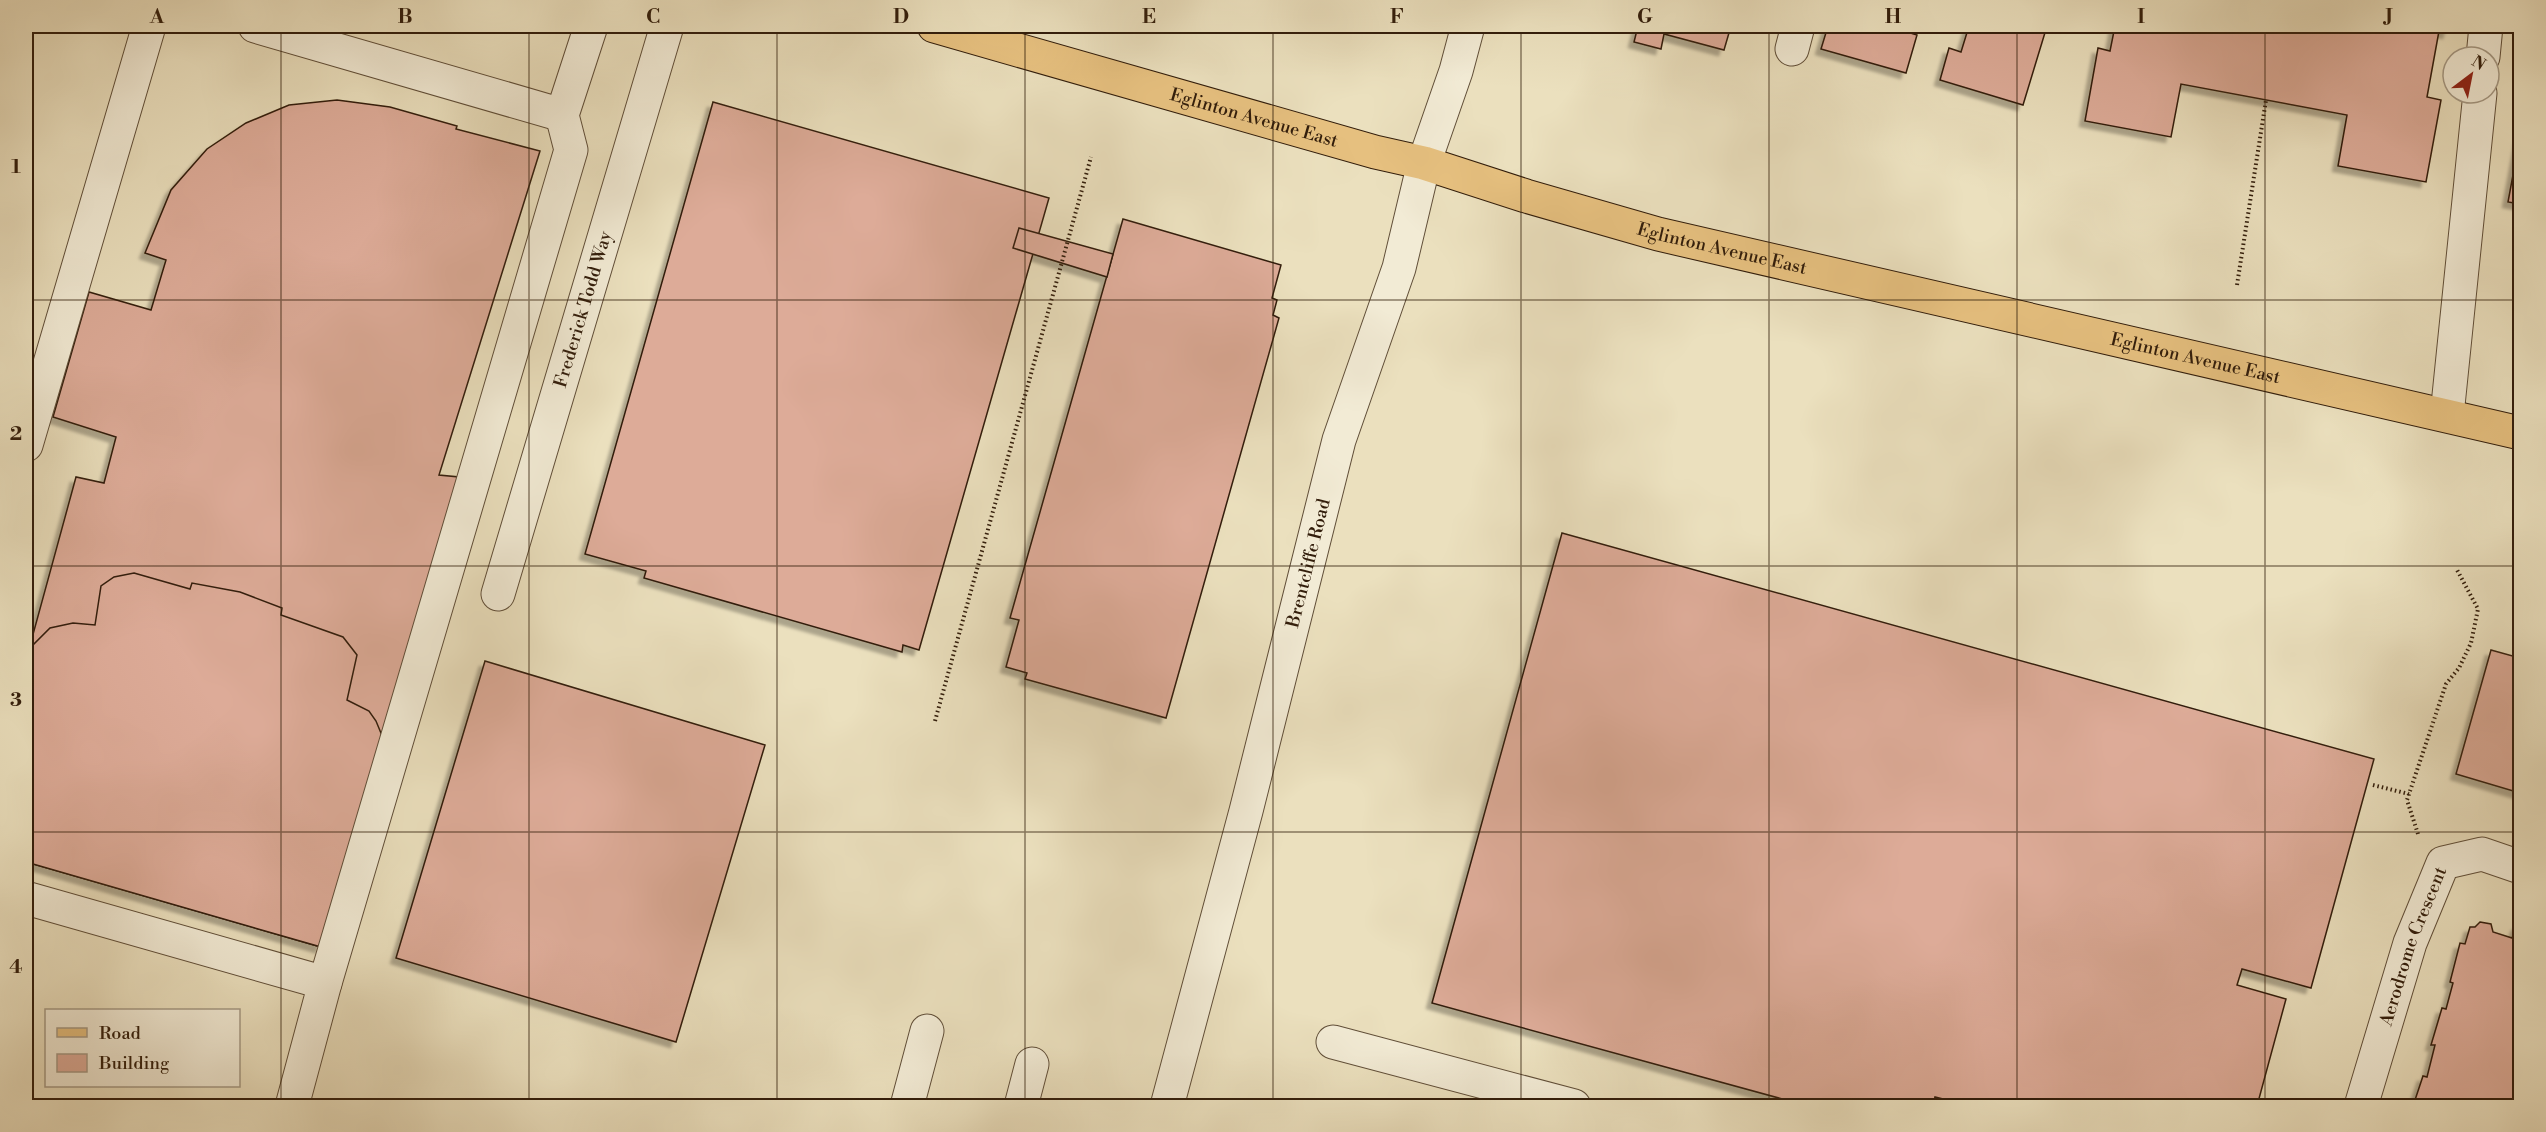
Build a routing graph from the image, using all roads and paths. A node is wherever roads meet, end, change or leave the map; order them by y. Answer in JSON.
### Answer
{"nodes":[{"id":1,"x":149,"y":26,"type":"edge"},
{"id":2,"x":255,"y":26,"type":"edge"},
{"id":3,"x":591,"y":26,"type":"edge"},
{"id":4,"x":667,"y":26,"type":"edge"},
{"id":5,"x":934,"y":26,"type":"edge"},
{"id":6,"x":1468,"y":26,"type":"edge"},
{"id":7,"x":2486,"y":26,"type":"edge"},
{"id":8,"x":2484,"y":45,"type":"edge"},
{"id":9,"x":2266,"y":100,"type":"dead end"},
{"id":10,"x":2479,"y":105,"type":"edge"},
{"id":11,"x":562,"y":115,"type":"junction"},
{"id":12,"x":1091,"y":157,"type":"dead end"},
{"id":13,"x":1424,"y":163,"type":"junction"},
{"id":14,"x":2237,"y":285,"type":"dead end"},
{"id":15,"x":2447,"y":416,"type":"junction"},
{"id":16,"x":2520,"y":433,"type":"edge"},
{"id":17,"x":26,"y":445,"type":"edge"},
{"id":18,"x":2456,"y":568,"type":"dead end"},
{"id":19,"x":498,"y":594,"type":"dead end"},
{"id":20,"x":934,"y":721,"type":"dead end"},
{"id":21,"x":2373,"y":785,"type":"dead end"},
{"id":22,"x":2409,"y":794,"type":"junction"},
{"id":23,"x":2482,"y":854,"type":"junction"},
{"id":24,"x":2520,"y":867,"type":"edge"},
{"id":25,"x":26,"y":898,"type":"edge"},
{"id":26,"x":326,"y":982,"type":"junction"},
{"id":27,"x":927,"y":1031,"type":"dead end"},
{"id":28,"x":1334,"y":1042,"type":"dead end"},
{"id":29,"x":1032,"y":1064,"type":"dead end"},
{"id":30,"x":292,"y":1107,"type":"edge"},
{"id":31,"x":907,"y":1107,"type":"edge"},
{"id":32,"x":1021,"y":1107,"type":"edge"},
{"id":33,"x":1167,"y":1107,"type":"edge"},
{"id":34,"x":1574,"y":1107,"type":"edge"},
{"id":35,"x":2361,"y":1107,"type":"edge"}],
"edges":[{"from":1,"to":17,"type":"street"},
{"from":2,"to":11,"type":"street"},
{"from":3,"to":11,"type":"street"},
{"from":4,"to":19,"type":"street","name":"Frederick Todd Way"},
{"from":5,"to":13,"type":"main road","name":"Eglinton Avenue East"},
{"from":6,"to":13,"type":"street","name":"Brentcliffe Road"},
{"from":7,"to":8,"type":"street"},
{"from":9,"to":14,"type":"path"},
{"from":10,"to":15,"type":"street"},
{"from":11,"to":26,"type":"street"},
{"from":12,"to":20,"type":"path"},
{"from":13,"to":15,"type":"main road","name":"Eglinton Avenue East"},
{"from":13,"to":33,"type":"street","name":"Brentcliffe Road"},
{"from":15,"to":16,"type":"main road","name":"Eglinton Avenue East"},
{"from":18,"to":22,"type":"path"},
{"from":21,"to":22,"type":"path"},
{"from":22,"to":23,"type":"path"},
{"from":23,"to":24,"type":"street"},
{"from":23,"to":35,"type":"street","name":"Aerodrome Crescent"},
{"from":25,"to":26,"type":"street"},
{"from":26,"to":30,"type":"street"},
{"from":27,"to":31,"type":"street"},
{"from":28,"to":34,"type":"street"},
{"from":29,"to":32,"type":"street"}]}
